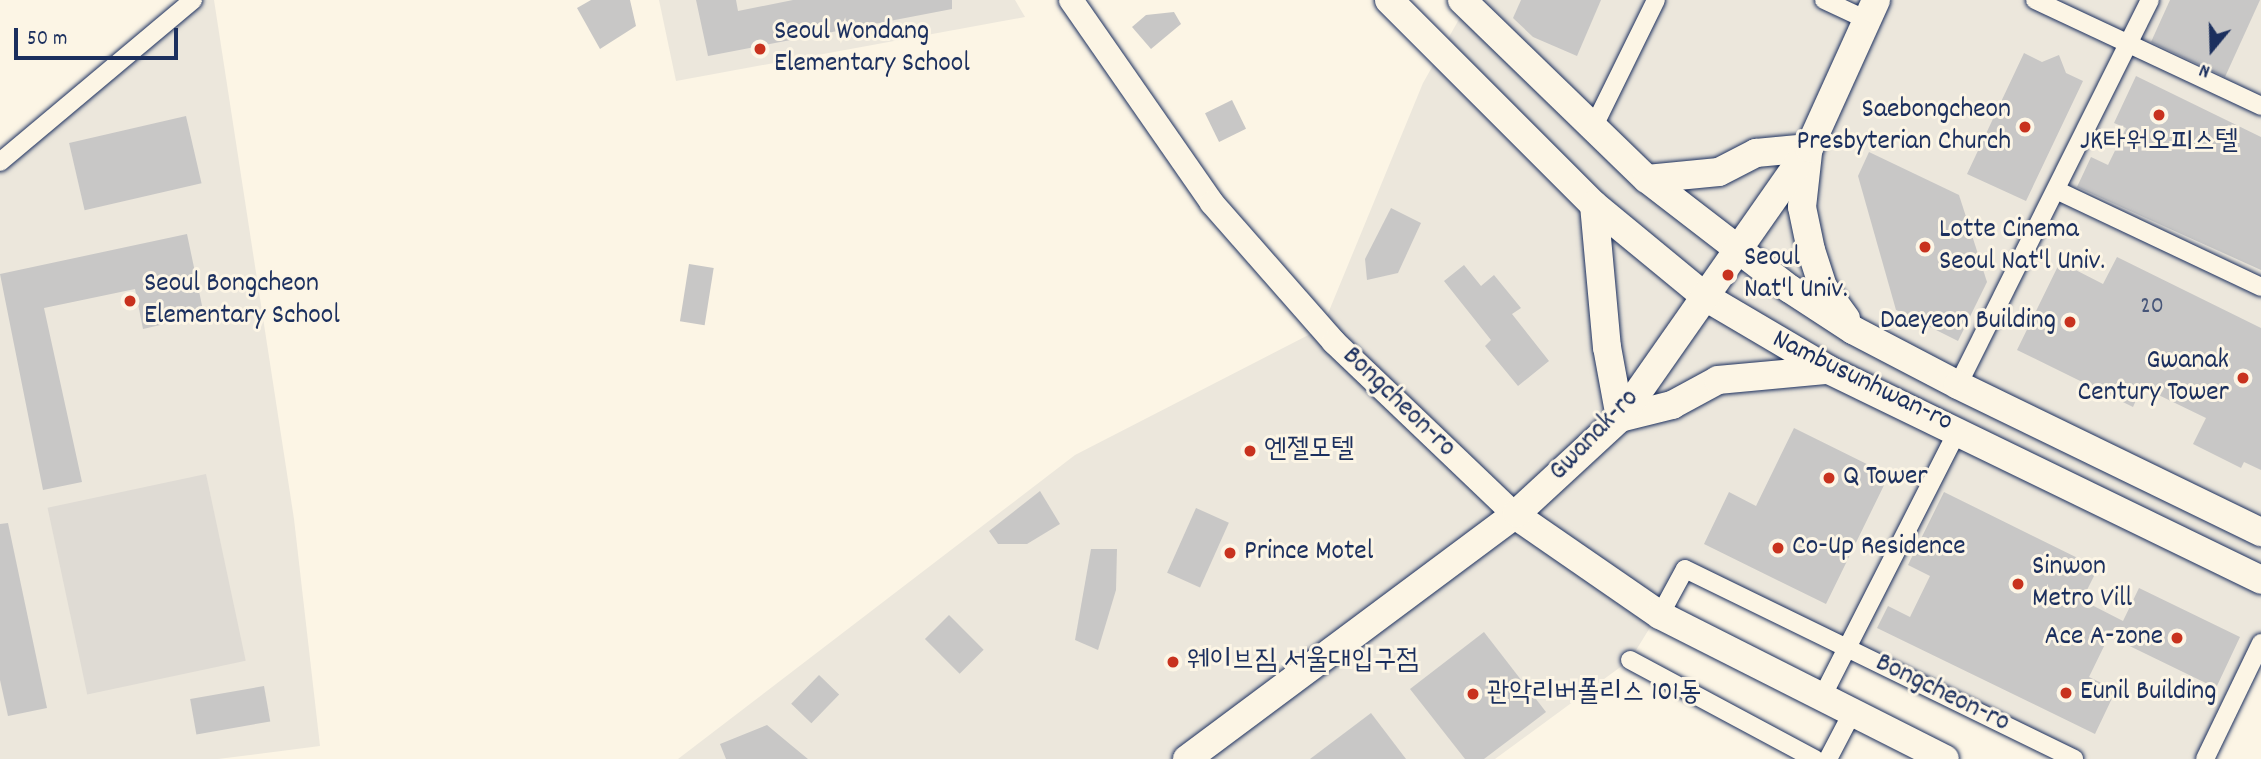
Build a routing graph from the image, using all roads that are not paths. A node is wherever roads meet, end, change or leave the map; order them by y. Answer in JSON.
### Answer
{"nodes":[{"id":1,"x":192,"y":0,"type":"edge"},
{"id":2,"x":1071,"y":0,"type":"edge"},
{"id":3,"x":1389,"y":0,"type":"edge"},
{"id":4,"x":1462,"y":0,"type":"edge"},
{"id":5,"x":1656,"y":0,"type":"edge"},
{"id":6,"x":1824,"y":0,"type":"edge"},
{"id":7,"x":2035,"y":0,"type":"edge"},
{"id":8,"x":2150,"y":0,"type":"edge"},
{"id":9,"x":1872,"y":10,"type":"edge"},
{"id":10,"x":2128,"y":43,"type":"junction"},
{"id":11,"x":2261,"y":106,"type":"edge"},
{"id":12,"x":1594,"y":126,"type":"junction"},
{"id":13,"x":1809,"y":148,"type":"junction"},
{"id":14,"x":0,"y":162,"type":"edge"},
{"id":15,"x":1647,"y":179,"type":"junction"},
{"id":16,"x":2056,"y":190,"type":"junction"},
{"id":17,"x":1594,"y":205,"type":"junction"},
{"id":18,"x":1739,"y":251,"type":"junction"},
{"id":19,"x":2261,"y":287,"type":"edge"},
{"id":20,"x":1707,"y":298,"type":"junction"},
{"id":21,"x":1853,"y":330,"type":"junction"},
{"id":22,"x":1829,"y":370,"type":"junction"},
{"id":23,"x":1958,"y":385,"type":"junction"},
{"id":24,"x":1620,"y":418,"type":"junction"},
{"id":25,"x":1958,"y":430,"type":"junction"},
{"id":26,"x":1515,"y":515,"type":"junction"},
{"id":27,"x":2261,"y":532,"type":"edge"},
{"id":28,"x":2261,"y":580,"type":"edge"},
{"id":29,"x":1660,"y":615,"type":"junction"},
{"id":30,"x":2261,"y":642,"type":"edge"},
{"id":31,"x":1847,"y":648,"type":"junction"},
{"id":32,"x":1630,"y":660,"type":"dead end"},
{"id":33,"x":1822,"y":697,"type":"junction"},
{"id":34,"x":1852,"y":713,"type":"junction"},
{"id":35,"x":1187,"y":759,"type":"edge"},
{"id":36,"x":1815,"y":759,"type":"edge"},
{"id":37,"x":1828,"y":759,"type":"edge"},
{"id":38,"x":1945,"y":759,"type":"edge"},
{"id":39,"x":2074,"y":759,"type":"edge"},
{"id":40,"x":2205,"y":759,"type":"edge"}],
"edges":[{"from":1,"to":14,"type":"street"},
{"from":2,"to":26,"type":"main road","name":"Bongcheon-ro"},
{"from":3,"to":17,"type":"main road","name":"Nambusunhwan-ro"},
{"from":4,"to":12,"type":"main road","name":"Nambusunhwan-ro"},
{"from":5,"to":12,"type":"street"},
{"from":6,"to":9,"type":"street"},
{"from":7,"to":10,"type":"street"},
{"from":8,"to":10,"type":"street"},
{"from":9,"to":13,"type":"main road","name":"Gwanak-ro"},
{"from":10,"to":11,"type":"street"},
{"from":10,"to":16,"type":"street"},
{"from":12,"to":15,"type":"main road","name":"Nambusunhwan-ro"},
{"from":13,"to":15,"type":"main road"},
{"from":13,"to":18,"type":"main road","name":"Gwanak-ro"},
{"from":13,"to":21,"type":"main road"},
{"from":15,"to":18,"type":"main road","name":"Nambusunhwan-ro"},
{"from":16,"to":19,"type":"street"},
{"from":16,"to":23,"type":"street"},
{"from":17,"to":20,"type":"main road","name":"Nambusunhwan-ro"},
{"from":17,"to":24,"type":"main road"},
{"from":18,"to":20,"type":"main road","name":"Gwanak-ro"},
{"from":18,"to":21,"type":"main road","name":"Nambusunhwan-ro"},
{"from":20,"to":22,"type":"main road","name":"Nambusunhwan-ro"},
{"from":20,"to":24,"type":"main road","name":"Gwanak-ro"},
{"from":21,"to":23,"type":"main road","name":"Nambusunhwan-ro"},
{"from":22,"to":24,"type":"main road"},
{"from":22,"to":25,"type":"main road","name":"Nambusunhwan-ro"},
{"from":23,"to":27,"type":"main road","name":"Nambusunhwan-ro"},
{"from":24,"to":26,"type":"main road","name":"Gwanak-ro"},
{"from":25,"to":28,"type":"main road","name":"Nambusunhwan-ro"},
{"from":25,"to":31,"type":"street","name":"Bongcheon-ro"},
{"from":26,"to":29,"type":"main road","name":"Bongcheon-ro"},
{"from":26,"to":35,"type":"main road","name":"Gwanak-ro"},
{"from":29,"to":31,"type":"street","name":"Bongcheon-ro"},
{"from":29,"to":33,"type":"main road","name":"Bongcheon-ro"},
{"from":30,"to":40,"type":"street"},
{"from":31,"to":33,"type":"street","name":"Bongcheon-ro"},
{"from":31,"to":39,"type":"street","name":"Bongcheon-ro"},
{"from":32,"to":36,"type":"street"},
{"from":33,"to":34,"type":"main road","name":"Bongcheon-ro"},
{"from":34,"to":37,"type":"street"},
{"from":34,"to":38,"type":"main road","name":"Bongcheon-ro"}]}
